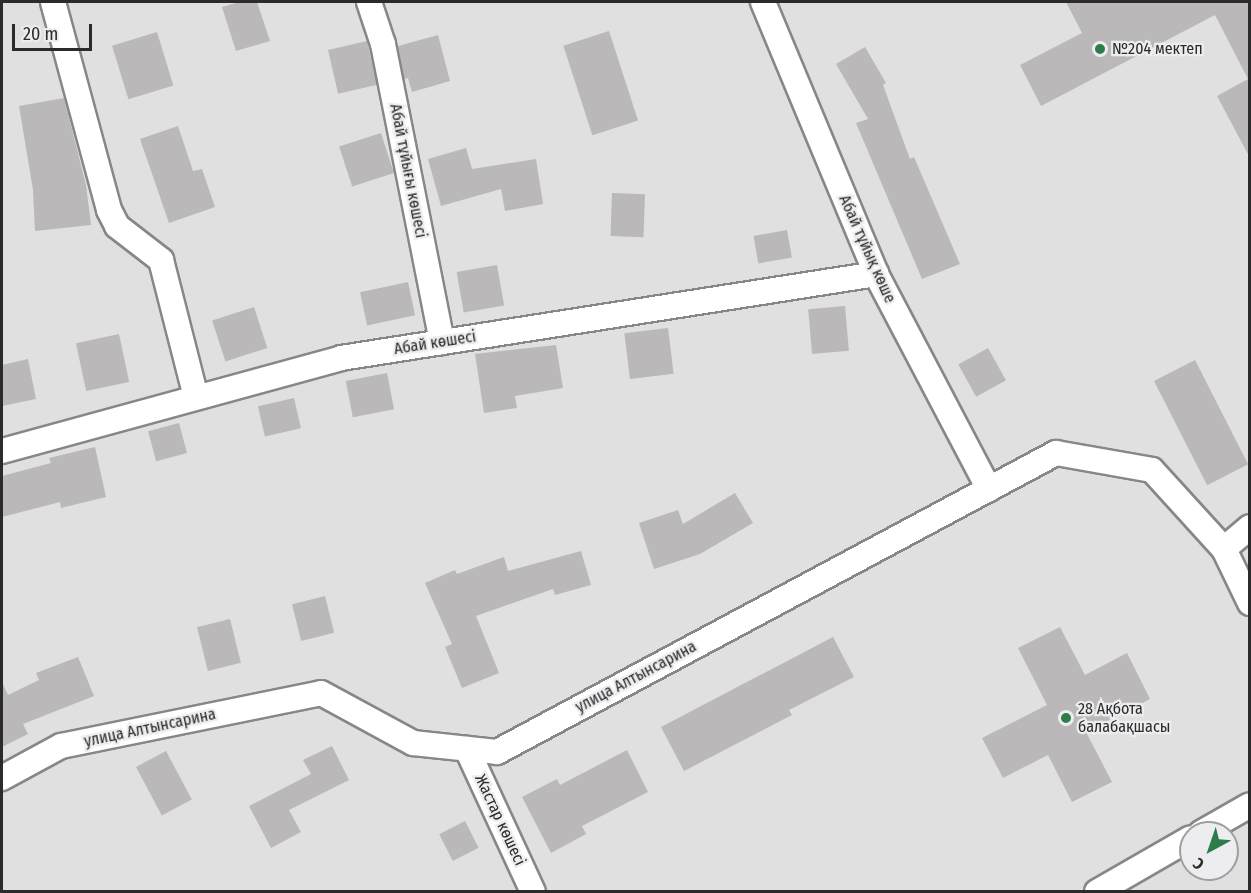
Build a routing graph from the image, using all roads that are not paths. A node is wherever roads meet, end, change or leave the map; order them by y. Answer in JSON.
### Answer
{"nodes":[{"id":1,"x":53,"y":2,"type":"edge"},
{"id":2,"x":369,"y":2,"type":"edge"},
{"id":3,"x":763,"y":2,"type":"edge"},
{"id":4,"x":876,"y":274,"type":"junction"},
{"id":5,"x":442,"y":342,"type":"junction"},
{"id":6,"x":196,"y":397,"type":"junction"},
{"id":7,"x":2,"y":451,"type":"edge"},
{"id":8,"x":989,"y":489,"type":"junction"},
{"id":9,"x":1250,"y":527,"type":"edge"},
{"id":10,"x":1224,"y":549,"type":"junction"},
{"id":11,"x":1250,"y":603,"type":"edge"},
{"id":12,"x":467,"y":749,"type":"junction"},
{"id":13,"x":2,"y":778,"type":"edge"},
{"id":14,"x":1250,"y":805,"type":"edge"},
{"id":15,"x":1222,"y":821,"type":"edge"},
{"id":16,"x":1179,"y":845,"type":"edge"},
{"id":17,"x":533,"y":891,"type":"edge"},
{"id":18,"x":1097,"y":891,"type":"edge"}],
"edges":[{"from":1,"to":6,"type":"street"},
{"from":2,"to":5,"type":"street","name":"Абай тұйығы көшесі"},
{"from":3,"to":4,"type":"street","name":"Абай тұйық көше"},
{"from":4,"to":5,"type":"street","name":"Абай көшесі"},
{"from":4,"to":8,"type":"street","name":"Абай тұйық көше"},
{"from":5,"to":6,"type":"street","name":"Абай көшесі"},
{"from":6,"to":7,"type":"street","name":"Абай көшесі"},
{"from":8,"to":10,"type":"street","name":"улица Алтынсарина"},
{"from":8,"to":12,"type":"street","name":"улица Алтынсарина"},
{"from":9,"to":10,"type":"street"},
{"from":10,"to":11,"type":"street","name":"улица Алтынсарина"},
{"from":12,"to":13,"type":"street","name":"улица Алтынсарина"},
{"from":12,"to":17,"type":"street","name":"Жастар көшесі"},
{"from":14,"to":15,"type":"street"},
{"from":16,"to":18,"type":"street"}]}
